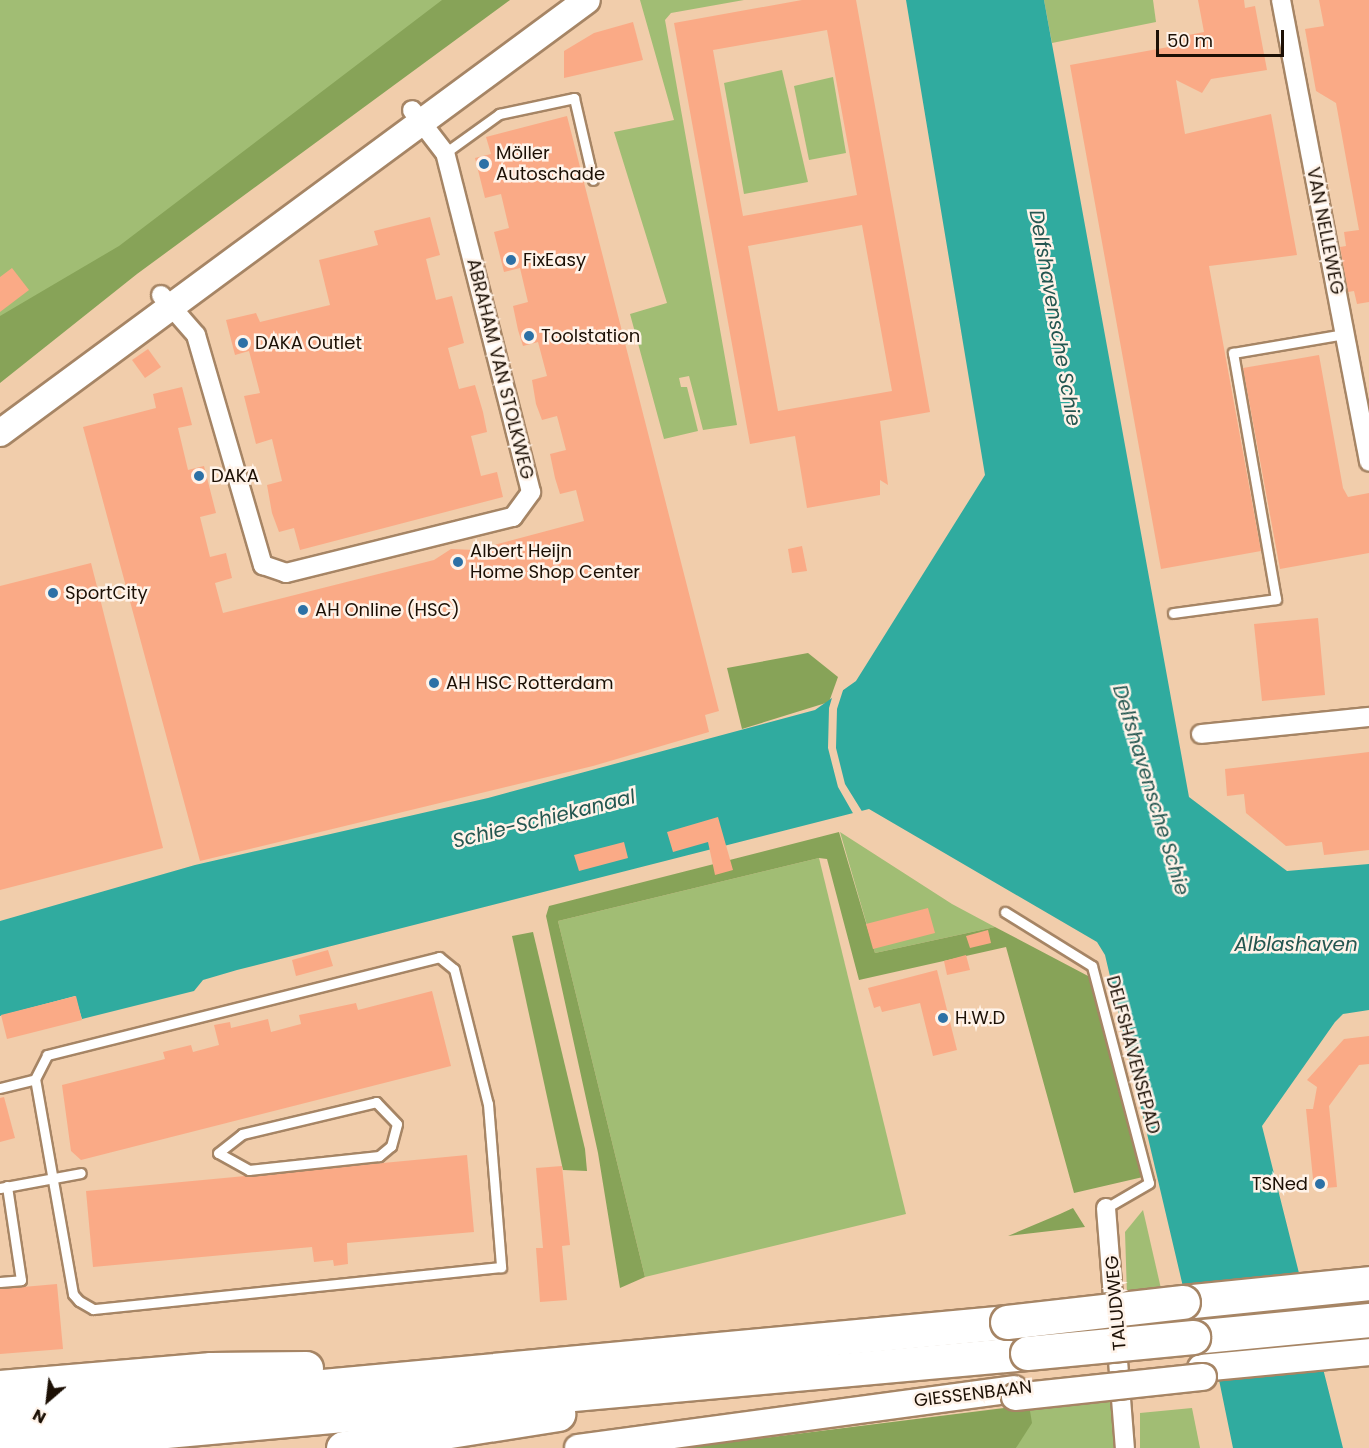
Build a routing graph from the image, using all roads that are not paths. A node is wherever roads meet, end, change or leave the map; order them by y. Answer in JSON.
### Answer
{"nodes":[{"id":1,"x":565,"y":0,"type":"edge"},
{"id":2,"x":587,"y":0,"type":"edge"},
{"id":3,"x":1281,"y":0,"type":"edge"},
{"id":4,"x":417,"y":116,"type":"junction"},
{"id":5,"x":445,"y":153,"type":"junction"},
{"id":6,"x":592,"y":180,"type":"dead end"},
{"id":7,"x":166,"y":301,"type":"junction"},
{"id":8,"x":1344,"y":334,"type":"junction"},
{"id":9,"x":0,"y":412,"type":"edge"},
{"id":10,"x":0,"y":433,"type":"edge"},
{"id":11,"x":1367,"y":462,"type":"edge"},
{"id":12,"x":1173,"y":613,"type":"dead end"},
{"id":13,"x":1369,"y":717,"type":"edge"},
{"id":14,"x":1202,"y":734,"type":"dead end"},
{"id":15,"x":1005,"y":912,"type":"dead end"},
{"id":16,"x":35,"y":1079,"type":"junction"},
{"id":17,"x":0,"y":1088,"type":"edge"},
{"id":18,"x":218,"y":1153,"type":"joint"},
{"id":19,"x":81,"y":1173,"type":"dead end"},
{"id":20,"x":51,"y":1177,"type":"junction"},
{"id":21,"x":1149,"y":1183,"type":"joint"},
{"id":22,"x":3,"y":1187,"type":"edge"},
{"id":23,"x":1106,"y":1208,"type":"joint"},
{"id":24,"x":0,"y":1282,"type":"edge"},
{"id":25,"x":1369,"y":1283,"type":"edge"},
{"id":26,"x":1369,"y":1320,"type":"edge"},
{"id":27,"x":1369,"y":1352,"type":"edge"},
{"id":28,"x":1369,"y":1360,"type":"edge"},
{"id":29,"x":518,"y":1366,"type":"junction"},
{"id":30,"x":708,"y":1383,"type":"junction"},
{"id":31,"x":0,"y":1387,"type":"edge"},
{"id":32,"x":1014,"y":1393,"type":"junction"},
{"id":33,"x":0,"y":1416,"type":"edge"},
{"id":34,"x":0,"y":1446,"type":"edge"},
{"id":35,"x":344,"y":1448,"type":"edge"},
{"id":36,"x":578,"y":1448,"type":"edge"},
{"id":37,"x":655,"y":1448,"type":"edge"},
{"id":38,"x":1125,"y":1448,"type":"edge"}],
"edges":[{"from":1,"to":4,"type":"street"},
{"from":2,"to":4,"type":"street"},
{"from":3,"to":8,"type":"street","name":"VAN NELLEWEG"},
{"from":4,"to":5,"type":"street","name":"ABRAHAM VAN STOLKWEG"},
{"from":4,"to":7,"type":"street"},
{"from":5,"to":6,"type":"lane"},
{"from":5,"to":7,"type":"street","name":"ABRAHAM VAN STOLKWEG"},
{"from":7,"to":9,"type":"street"},
{"from":7,"to":10,"type":"street"},
{"from":8,"to":11,"type":"street","name":"VAN NELLEWEG"},
{"from":8,"to":12,"type":"lane"},
{"from":13,"to":14,"type":"street"},
{"from":15,"to":21,"type":"lane","name":"DELFSHAVENSEPAD"},
{"from":16,"to":17,"type":"lane"},
{"from":16,"to":20,"type":"lane"},
{"from":16,"to":20,"type":"lane"},
{"from":18,"to":18,"type":"lane"},
{"from":19,"to":20,"type":"lane"},
{"from":20,"to":22,"type":"lane"},
{"from":21,"to":23,"type":"lane","name":"TALUDWEG"},
{"from":22,"to":24,"type":"lane"},
{"from":23,"to":38,"type":"street","name":"TALUDWEG"},
{"from":25,"to":29,"type":"highway","bridge":true},
{"from":26,"to":30,"type":"highway","bridge":true},
{"from":27,"to":32,"type":"street","name":"GIESSENBAAN"},
{"from":28,"to":32,"type":"street","name":"GIESSENBAAN","bridge":true},
{"from":29,"to":31,"type":"highway"},
{"from":29,"to":33,"type":"highway"},
{"from":30,"to":34,"type":"highway"},
{"from":30,"to":35,"type":"highway"},
{"from":32,"to":36,"type":"street","name":"GIESSENBAAN"},
{"from":32,"to":37,"type":"street","name":"GIESSENBAAN"}]}
